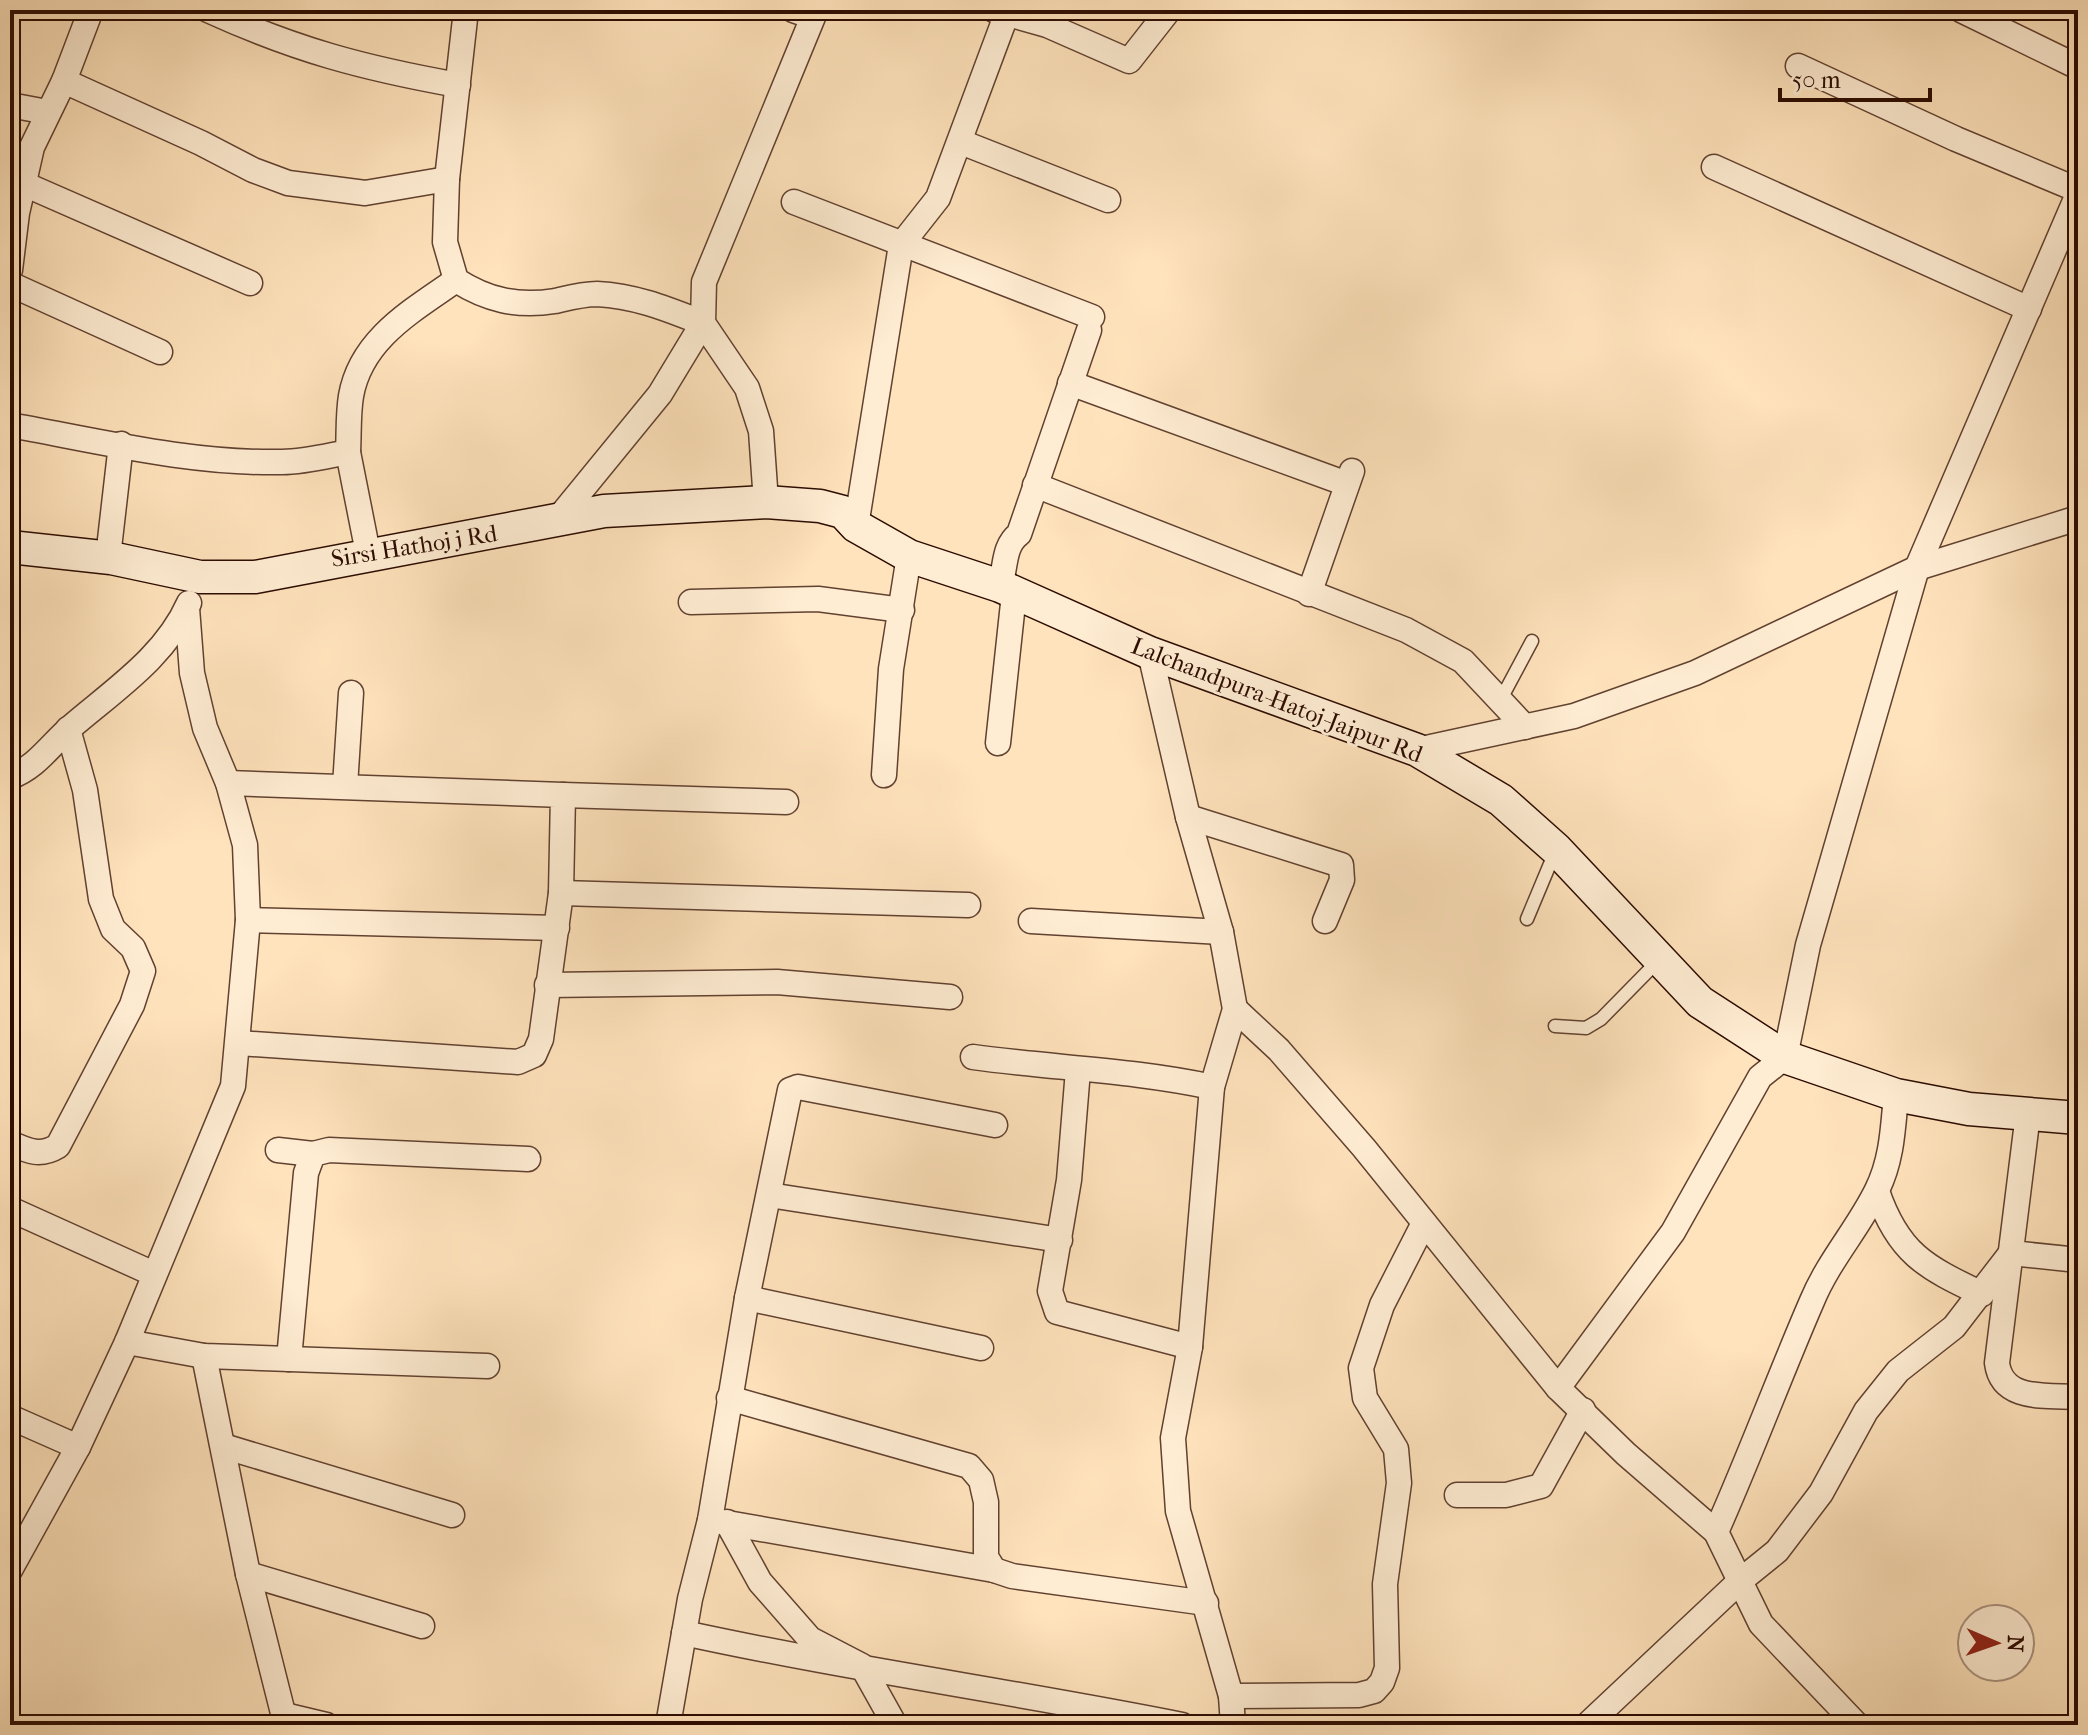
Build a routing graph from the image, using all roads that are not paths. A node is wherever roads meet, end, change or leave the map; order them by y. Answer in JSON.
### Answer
{"nodes":[{"id":1,"x":91,"y":10,"type":"edge"},
{"id":2,"x":208,"y":10,"type":"edge"},
{"id":3,"x":466,"y":10,"type":"edge"},
{"id":4,"x":1169,"y":10,"type":"edge"},
{"id":5,"x":1961,"y":10,"type":"edge"},
{"id":6,"x":1001,"y":11,"type":"edge"},
{"id":7,"x":813,"y":12,"type":"edge"},
{"id":8,"x":1798,"y":66,"type":"dead end"},
{"id":9,"x":2078,"y":67,"type":"edge"},
{"id":10,"x":64,"y":81,"type":"junction"},
{"id":11,"x":458,"y":85,"type":"junction"},
{"id":12,"x":10,"y":105,"type":"edge"},
{"id":13,"x":47,"y":112,"type":"junction"},
{"id":14,"x":961,"y":142,"type":"junction"},
{"id":15,"x":1714,"y":167,"type":"dead end"},
{"id":16,"x":447,"y":179,"type":"junction"},
{"id":17,"x":24,"y":184,"type":"junction"},
{"id":18,"x":2078,"y":192,"type":"edge"},
{"id":19,"x":1108,"y":200,"type":"dead end"},
{"id":20,"x":794,"y":202,"type":"dead end"},
{"id":21,"x":901,"y":245,"type":"junction"},
{"id":22,"x":10,"y":270,"type":"edge"},
{"id":23,"x":456,"y":280,"type":"junction"},
{"id":24,"x":250,"y":283,"type":"dead end"},
{"id":25,"x":10,"y":284,"type":"edge"},
{"id":26,"x":2029,"y":309,"type":"junction"},
{"id":27,"x":703,"y":323,"type":"junction"},
{"id":28,"x":160,"y":352,"type":"dead end"},
{"id":29,"x":1070,"y":383,"type":"junction"},
{"id":30,"x":10,"y":425,"type":"edge"},
{"id":31,"x":121,"y":444,"type":"junction"},
{"id":32,"x":348,"y":452,"type":"junction"},
{"id":33,"x":1035,"y":485,"type":"junction"},
{"id":34,"x":766,"y":502,"type":"junction"},
{"id":35,"x":820,"y":506,"type":"joint"},
{"id":36,"x":2078,"y":518,"type":"edge"},
{"id":37,"x":557,"y":520,"type":"junction"},
{"id":38,"x":856,"y":526,"type":"junction"},
{"id":39,"x":10,"y":547,"type":"edge"},
{"id":40,"x":368,"y":553,"type":"junction"},
{"id":41,"x":909,"y":556,"type":"junction"},
{"id":42,"x":108,"y":557,"type":"junction"},
{"id":43,"x":1917,"y":568,"type":"junction"},
{"id":44,"x":200,"y":577,"type":"junction"},
{"id":45,"x":1007,"y":581,"type":"junction"},
{"id":46,"x":1309,"y":594,"type":"junction"},
{"id":47,"x":691,"y":602,"type":"dead end"},
{"id":48,"x":187,"y":608,"type":"junction"},
{"id":49,"x":902,"y":610,"type":"junction"},
{"id":50,"x":1532,"y":641,"type":"dead end"},
{"id":51,"x":1150,"y":653,"type":"junction"},
{"id":52,"x":351,"y":693,"type":"dead end"},
{"id":53,"x":1501,"y":699,"type":"junction"},
{"id":54,"x":1525,"y":727,"type":"junction"},
{"id":55,"x":68,"y":729,"type":"junction"},
{"id":56,"x":998,"y":743,"type":"dead end"},
{"id":57,"x":1417,"y":750,"type":"junction"},
{"id":58,"x":884,"y":775,"type":"dead end"},
{"id":59,"x":10,"y":777,"type":"edge"},
{"id":60,"x":228,"y":783,"type":"junction"},
{"id":61,"x":345,"y":786,"type":"junction"},
{"id":62,"x":563,"y":795,"type":"junction"},
{"id":63,"x":786,"y":802,"type":"dead end"},
{"id":64,"x":1188,"y":817,"type":"junction"},
{"id":65,"x":1556,"y":849,"type":"junction"},
{"id":66,"x":561,"y":893,"type":"junction"},
{"id":67,"x":968,"y":905,"type":"dead end"},
{"id":68,"x":1527,"y":919,"type":"dead end"},
{"id":69,"x":248,"y":920,"type":"junction"},
{"id":70,"x":1031,"y":921,"type":"dead end"},
{"id":71,"x":1325,"y":921,"type":"dead end"},
{"id":72,"x":557,"y":928,"type":"junction"},
{"id":73,"x":1221,"y":932,"type":"junction"},
{"id":74,"x":1658,"y":961,"type":"junction"},
{"id":75,"x":547,"y":985,"type":"junction"},
{"id":76,"x":950,"y":997,"type":"dead end"},
{"id":77,"x":1235,"y":1009,"type":"junction"},
{"id":78,"x":1555,"y":1026,"type":"dead end"},
{"id":79,"x":239,"y":1043,"type":"junction"},
{"id":80,"x":973,"y":1057,"type":"dead end"},
{"id":81,"x":1785,"y":1057,"type":"junction"},
{"id":82,"x":1078,"y":1070,"type":"junction"},
{"id":83,"x":1212,"y":1087,"type":"junction"},
{"id":84,"x":1896,"y":1095,"type":"junction"},
{"id":85,"x":2028,"y":1114,"type":"junction"},
{"id":86,"x":2078,"y":1118,"type":"edge"},
{"id":87,"x":995,"y":1125,"type":"dead end"},
{"id":88,"x":10,"y":1143,"type":"edge"},
{"id":89,"x":278,"y":1150,"type":"dead end"},
{"id":90,"x":313,"y":1154,"type":"junction"},
{"id":91,"x":528,"y":1159,"type":"dead end"},
{"id":92,"x":1877,"y":1191,"type":"junction"},
{"id":93,"x":769,"y":1195,"type":"junction"},
{"id":94,"x":10,"y":1209,"type":"edge"},
{"id":95,"x":1424,"y":1223,"type":"junction"},
{"id":96,"x":1060,"y":1240,"type":"junction"},
{"id":97,"x":2011,"y":1253,"type":"junction"},
{"id":98,"x":2078,"y":1260,"type":"edge"},
{"id":99,"x":154,"y":1274,"type":"junction"},
{"id":100,"x":1982,"y":1294,"type":"junction"},
{"id":101,"x":747,"y":1298,"type":"junction"},
{"id":102,"x":127,"y":1342,"type":"junction"},
{"id":103,"x":1190,"y":1347,"type":"junction"},
{"id":104,"x":981,"y":1348,"type":"dead end"},
{"id":105,"x":204,"y":1356,"type":"junction"},
{"id":106,"x":289,"y":1359,"type":"junction"},
{"id":107,"x":487,"y":1366,"type":"dead end"},
{"id":108,"x":1558,"y":1388,"type":"junction"},
{"id":109,"x":2078,"y":1397,"type":"edge"},
{"id":110,"x":729,"y":1398,"type":"junction"},
{"id":111,"x":1583,"y":1410,"type":"junction"},
{"id":112,"x":10,"y":1417,"type":"edge"},
{"id":113,"x":223,"y":1446,"type":"junction"},
{"id":114,"x":78,"y":1447,"type":"junction"},
{"id":115,"x":1457,"y":1495,"type":"dead end"},
{"id":116,"x":452,"y":1515,"type":"dead end"},
{"id":117,"x":719,"y":1521,"type":"junction"},
{"id":118,"x":18,"y":1531,"type":"edge"},
{"id":119,"x":1716,"y":1532,"type":"junction"},
{"id":120,"x":10,"y":1570,"type":"edge"},
{"id":121,"x":994,"y":1570,"type":"junction"},
{"id":122,"x":248,"y":1574,"type":"junction"},
{"id":123,"x":1740,"y":1581,"type":"junction"},
{"id":124,"x":1206,"y":1603,"type":"junction"},
{"id":125,"x":422,"y":1626,"type":"dead end"},
{"id":126,"x":684,"y":1633,"type":"junction"},
{"id":127,"x":862,"y":1666,"type":"junction"},
{"id":128,"x":1231,"y":1696,"type":"junction"},
{"id":129,"x":285,"y":1720,"type":"edge"},
{"id":130,"x":1169,"y":1724,"type":"edge"},
{"id":131,"x":326,"y":1725,"type":"edge"},
{"id":132,"x":668,"y":1725,"type":"edge"},
{"id":133,"x":895,"y":1725,"type":"edge"},
{"id":134,"x":1233,"y":1725,"type":"edge"},
{"id":135,"x":1587,"y":1725,"type":"edge"},
{"id":136,"x":1857,"y":1725,"type":"edge"}],
"edges":[{"from":1,"to":10,"type":"street"},
{"from":2,"to":11,"type":"street"},
{"from":3,"to":11,"type":"street"},
{"from":4,"to":6,"type":"street"},
{"from":5,"to":9,"type":"street"},
{"from":6,"to":14,"type":"street"},
{"from":7,"to":27,"type":"street"},
{"from":8,"to":18,"type":"street"},
{"from":10,"to":13,"type":"street"},
{"from":10,"to":16,"type":"street"},
{"from":11,"to":16,"type":"street"},
{"from":12,"to":13,"type":"street"},
{"from":13,"to":17,"type":"street"},
{"from":14,"to":19,"type":"street"},
{"from":14,"to":21,"type":"street"},
{"from":15,"to":26,"type":"street"},
{"from":16,"to":23,"type":"street"},
{"from":17,"to":22,"type":"street"},
{"from":17,"to":24,"type":"street"},
{"from":18,"to":26,"type":"street"},
{"from":20,"to":21,"type":"street"},
{"from":21,"to":29,"type":"street"},
{"from":21,"to":38,"type":"street"},
{"from":23,"to":27,"type":"street"},
{"from":23,"to":32,"type":"street"},
{"from":25,"to":28,"type":"street"},
{"from":26,"to":43,"type":"street"},
{"from":27,"to":34,"type":"street"},
{"from":27,"to":37,"type":"street"},
{"from":29,"to":33,"type":"street"},
{"from":29,"to":46,"type":"street"},
{"from":30,"to":31,"type":"street"},
{"from":31,"to":32,"type":"street"},
{"from":31,"to":42,"type":"street"},
{"from":32,"to":40,"type":"street"},
{"from":33,"to":45,"type":"street"},
{"from":33,"to":46,"type":"street"},
{"from":34,"to":35,"type":"street","name":"Sirsi Hathoj j Rd"},
{"from":34,"to":37,"type":"street","name":"Sirsi Hathoj j Rd"},
{"from":35,"to":38,"type":"street","name":"Lalchandpura-Hatoj-Jaipur Rd"},
{"from":36,"to":43,"type":"street"},
{"from":37,"to":40,"type":"street","name":"Sirsi Hathoj j Rd"},
{"from":38,"to":41,"type":"street","name":"Lalchandpura-Hatoj-Jaipur Rd"},
{"from":39,"to":42,"type":"street","name":"Sirsi Hathoj j Rd"},
{"from":40,"to":44,"type":"street","name":"Sirsi Hathoj j Rd"},
{"from":41,"to":45,"type":"street","name":"Lalchandpura-Hatoj-Jaipur Rd"},
{"from":41,"to":49,"type":"street"},
{"from":42,"to":44,"type":"street","name":"Sirsi Hathoj j Rd"},
{"from":43,"to":54,"type":"street"},
{"from":43,"to":81,"type":"street"},
{"from":44,"to":48,"type":"street"},
{"from":45,"to":51,"type":"street","name":"Lalchandpura-Hatoj-Jaipur Rd"},
{"from":45,"to":56,"type":"street"},
{"from":46,"to":53,"type":"street"},
{"from":47,"to":49,"type":"street"},
{"from":48,"to":55,"type":"street"},
{"from":48,"to":60,"type":"street"},
{"from":49,"to":58,"type":"street"},
{"from":50,"to":53,"type":"lane"},
{"from":51,"to":57,"type":"street","name":"Lalchandpura-Hatoj-Jaipur Rd"},
{"from":51,"to":64,"type":"street"},
{"from":52,"to":61,"type":"street"},
{"from":53,"to":54,"type":"street"},
{"from":54,"to":57,"type":"street"},
{"from":55,"to":59,"type":"street"},
{"from":55,"to":88,"type":"street"},
{"from":57,"to":65,"type":"street","name":"Lalchandpura-Hatoj-Jaipur Rd"},
{"from":60,"to":61,"type":"street"},
{"from":60,"to":69,"type":"street"},
{"from":61,"to":62,"type":"street"},
{"from":62,"to":63,"type":"street"},
{"from":62,"to":66,"type":"street"},
{"from":64,"to":71,"type":"street"},
{"from":64,"to":73,"type":"street"},
{"from":65,"to":68,"type":"lane"},
{"from":65,"to":74,"type":"street","name":"Lalchandpura-Hatoj-Jaipur Rd"},
{"from":66,"to":67,"type":"street"},
{"from":66,"to":72,"type":"street"},
{"from":69,"to":72,"type":"street"},
{"from":69,"to":79,"type":"street"},
{"from":70,"to":73,"type":"street"},
{"from":72,"to":75,"type":"street"},
{"from":73,"to":77,"type":"street"},
{"from":74,"to":78,"type":"lane"},
{"from":74,"to":81,"type":"street","name":"Lalchandpura-Hatoj-Jaipur Rd"},
{"from":75,"to":76,"type":"street"},
{"from":75,"to":79,"type":"street"},
{"from":77,"to":83,"type":"street"},
{"from":77,"to":95,"type":"street"},
{"from":79,"to":99,"type":"street"},
{"from":80,"to":82,"type":"street"},
{"from":81,"to":84,"type":"street","name":"Lalchandpura-Hatoj-Jaipur Rd"},
{"from":81,"to":108,"type":"street"},
{"from":82,"to":83,"type":"street"},
{"from":82,"to":96,"type":"street"},
{"from":83,"to":103,"type":"street"},
{"from":84,"to":85,"type":"street","name":"Lalchandpura-Hatoj-Jaipur Rd"},
{"from":84,"to":92,"type":"street"},
{"from":85,"to":86,"type":"street","name":"Lalchandpura-Hatoj-Jaipur Rd"},
{"from":85,"to":97,"type":"street"},
{"from":87,"to":93,"type":"street"},
{"from":89,"to":90,"type":"street"},
{"from":90,"to":91,"type":"street"},
{"from":90,"to":106,"type":"street"},
{"from":92,"to":100,"type":"street"},
{"from":92,"to":119,"type":"street"},
{"from":93,"to":96,"type":"street"},
{"from":93,"to":101,"type":"street"},
{"from":94,"to":99,"type":"street"},
{"from":95,"to":108,"type":"street"},
{"from":95,"to":128,"type":"street"},
{"from":96,"to":103,"type":"street"},
{"from":97,"to":98,"type":"street"},
{"from":97,"to":100,"type":"street"},
{"from":97,"to":109,"type":"street"},
{"from":99,"to":102,"type":"street"},
{"from":100,"to":123,"type":"street"},
{"from":101,"to":104,"type":"street"},
{"from":101,"to":110,"type":"street"},
{"from":102,"to":105,"type":"street"},
{"from":102,"to":114,"type":"street"},
{"from":103,"to":124,"type":"street"},
{"from":105,"to":106,"type":"street"},
{"from":105,"to":113,"type":"street"},
{"from":106,"to":107,"type":"street"},
{"from":108,"to":111,"type":"street"},
{"from":110,"to":117,"type":"street"},
{"from":110,"to":121,"type":"street"},
{"from":111,"to":115,"type":"street"},
{"from":111,"to":119,"type":"street"},
{"from":112,"to":114,"type":"street"},
{"from":113,"to":116,"type":"street"},
{"from":113,"to":122,"type":"street"},
{"from":114,"to":118,"type":"street"},
{"from":117,"to":121,"type":"street"},
{"from":117,"to":126,"type":"street"},
{"from":117,"to":127,"type":"street"},
{"from":118,"to":120,"type":"street"},
{"from":119,"to":123,"type":"street"},
{"from":121,"to":124,"type":"street"},
{"from":122,"to":125,"type":"street"},
{"from":122,"to":129,"type":"street"},
{"from":123,"to":135,"type":"street"},
{"from":123,"to":136,"type":"street"},
{"from":124,"to":128,"type":"street"},
{"from":126,"to":127,"type":"street"},
{"from":126,"to":132,"type":"street"},
{"from":127,"to":130,"type":"street"},
{"from":127,"to":133,"type":"street"},
{"from":128,"to":134,"type":"street"},
{"from":129,"to":131,"type":"street"}]}
